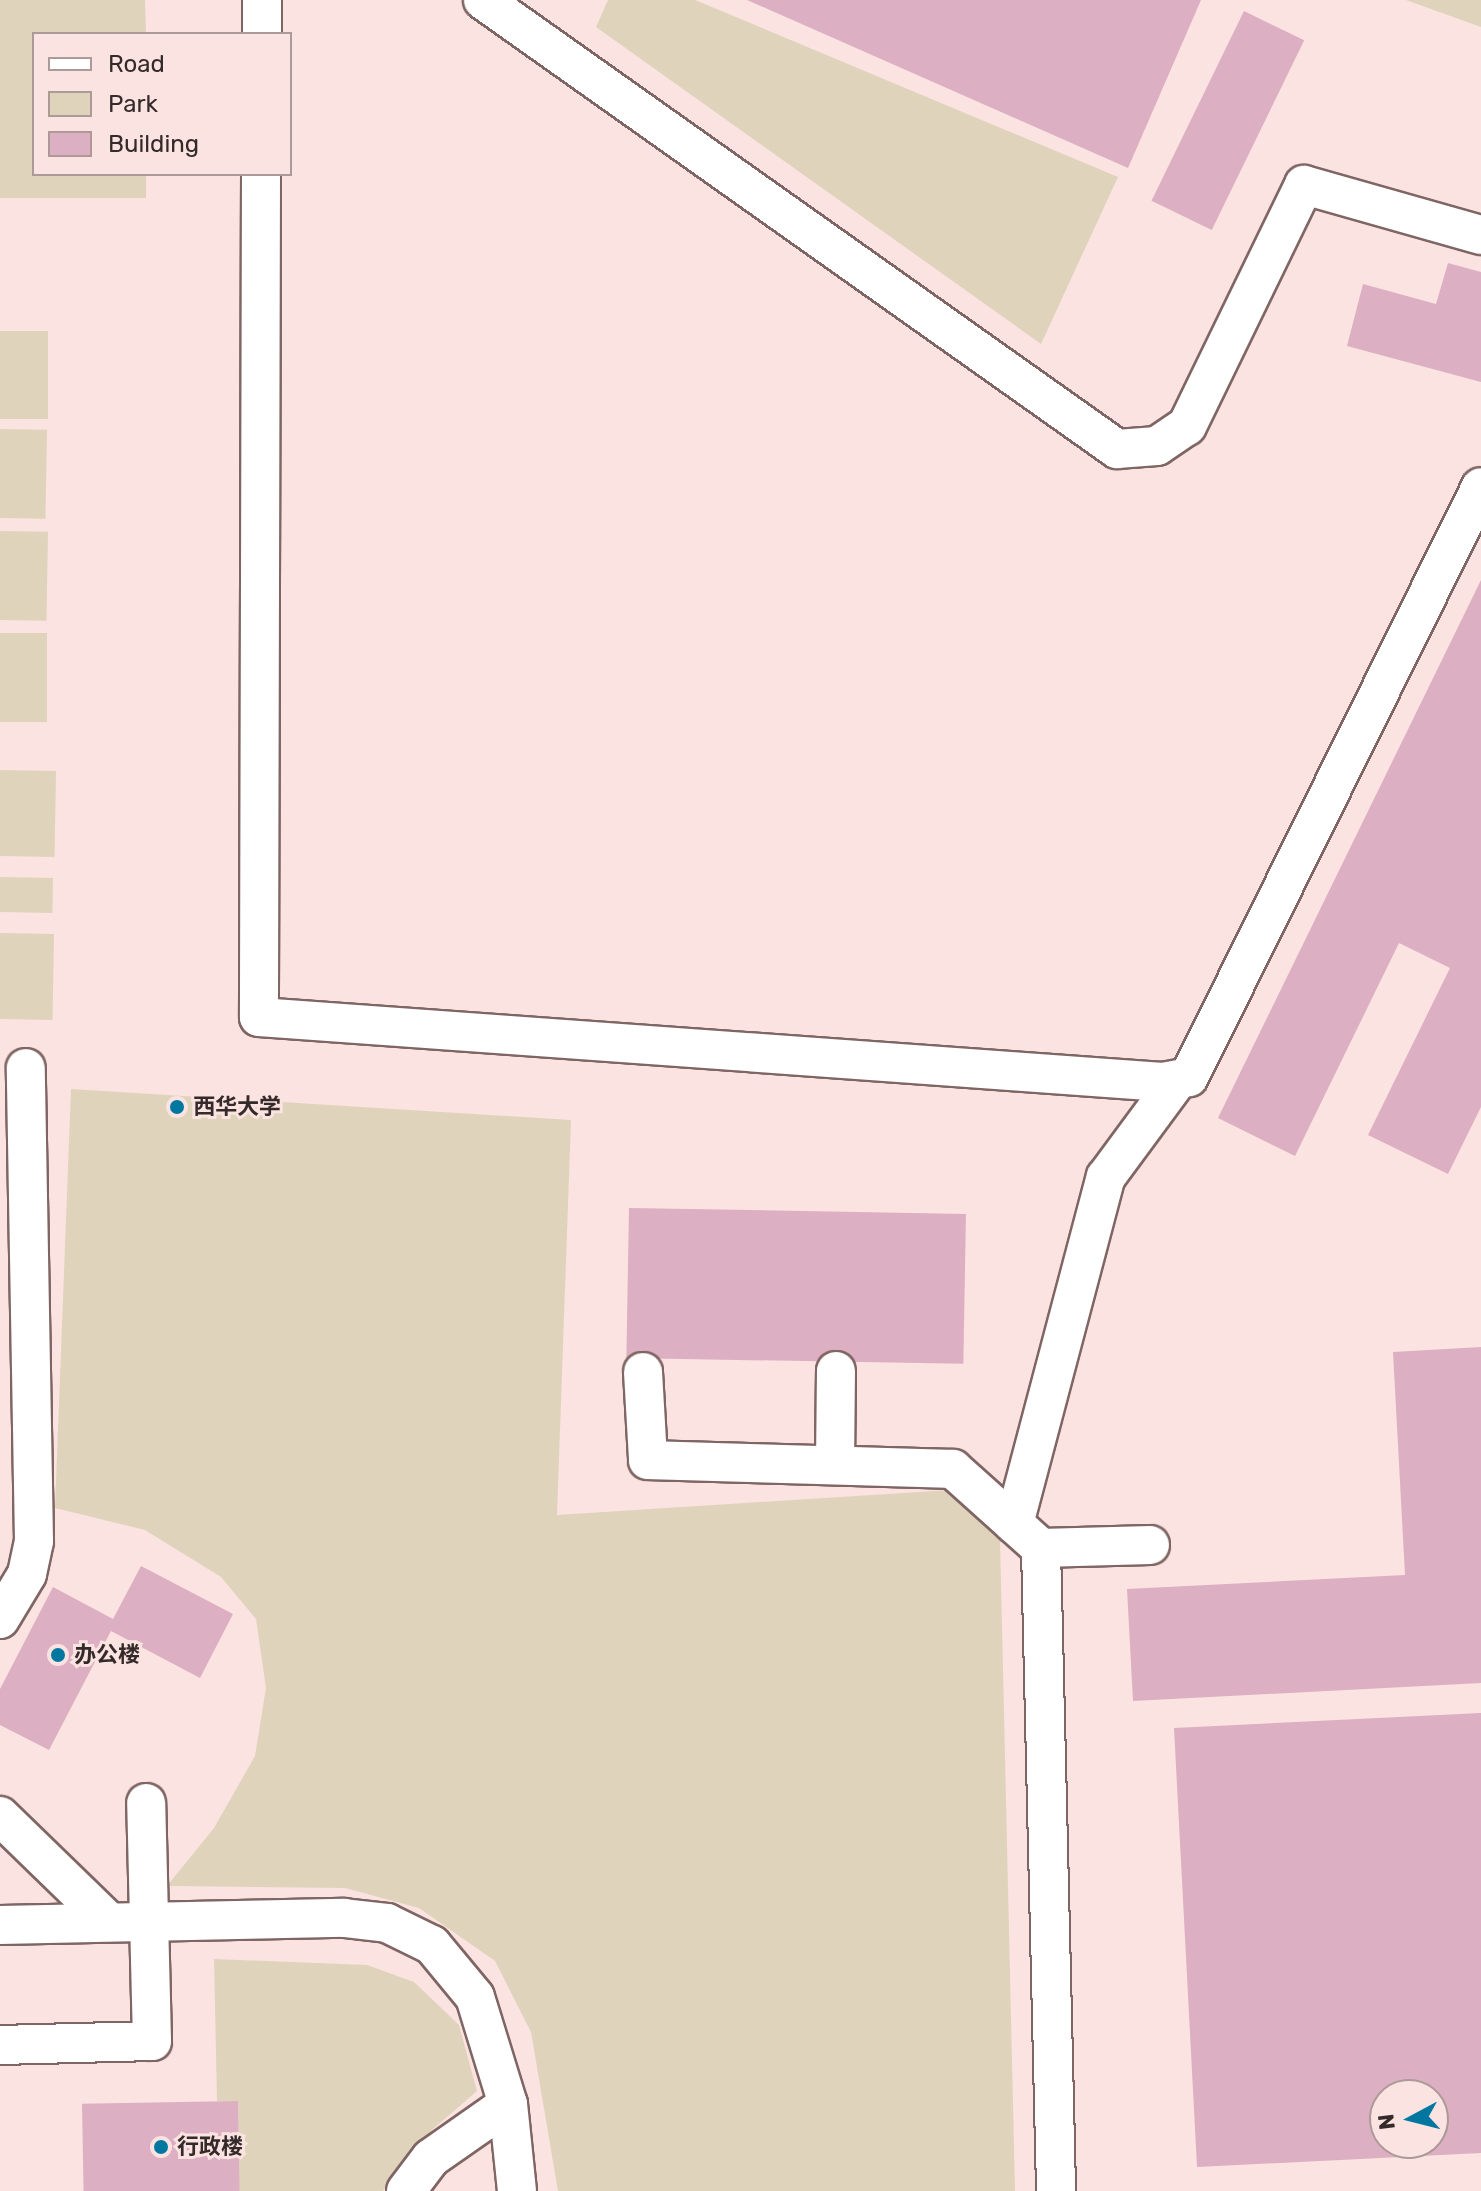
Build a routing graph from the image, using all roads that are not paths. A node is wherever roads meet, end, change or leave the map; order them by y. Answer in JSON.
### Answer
{"nodes":[{"id":1,"x":262,"y":0,"type":"edge"},
{"id":2,"x":483,"y":0,"type":"edge"},
{"id":3,"x":262,"y":32,"type":"edge"},
{"id":4,"x":261,"y":176,"type":"edge"},
{"id":5,"x":1481,"y":235,"type":"edge"},
{"id":6,"x":1481,"y":487,"type":"edge"},
{"id":7,"x":17,"y":1080,"type":"edge"},
{"id":8,"x":1176,"y":1082,"type":"junction"},
{"id":9,"x":836,"y":1371,"type":"dead end"},
{"id":10,"x":643,"y":1372,"type":"dead end"},
{"id":11,"x":835,"y":1465,"type":"junction"},
{"id":12,"x":1028,"y":1536,"type":"junction"},
{"id":13,"x":1150,"y":1545,"type":"dead end"},
{"id":14,"x":0,"y":1619,"type":"edge"},
{"id":15,"x":146,"y":1803,"type":"dead end"},
{"id":16,"x":0,"y":1816,"type":"edge"},
{"id":17,"x":149,"y":1921,"type":"junction"},
{"id":18,"x":109,"y":1922,"type":"junction"},
{"id":19,"x":0,"y":1925,"type":"edge"},
{"id":20,"x":0,"y":2045,"type":"edge"},
{"id":21,"x":508,"y":2104,"type":"junction"},
{"id":22,"x":406,"y":2191,"type":"edge"},
{"id":23,"x":517,"y":2191,"type":"edge"},
{"id":24,"x":1056,"y":2191,"type":"edge"}],
"edges":[{"from":1,"to":3,"type":"street"},
{"from":2,"to":5,"type":"street"},
{"from":4,"to":8,"type":"street"},
{"from":6,"to":8,"type":"street"},
{"from":7,"to":14,"type":"street"},
{"from":8,"to":12,"type":"street"},
{"from":9,"to":11,"type":"street"},
{"from":10,"to":11,"type":"street"},
{"from":11,"to":12,"type":"street"},
{"from":12,"to":13,"type":"street"},
{"from":12,"to":24,"type":"street"},
{"from":15,"to":17,"type":"street"},
{"from":16,"to":18,"type":"street"},
{"from":17,"to":18,"type":"street"},
{"from":17,"to":20,"type":"street"},
{"from":17,"to":21,"type":"street"},
{"from":18,"to":19,"type":"street"},
{"from":21,"to":22,"type":"street"},
{"from":21,"to":23,"type":"street"}]}
